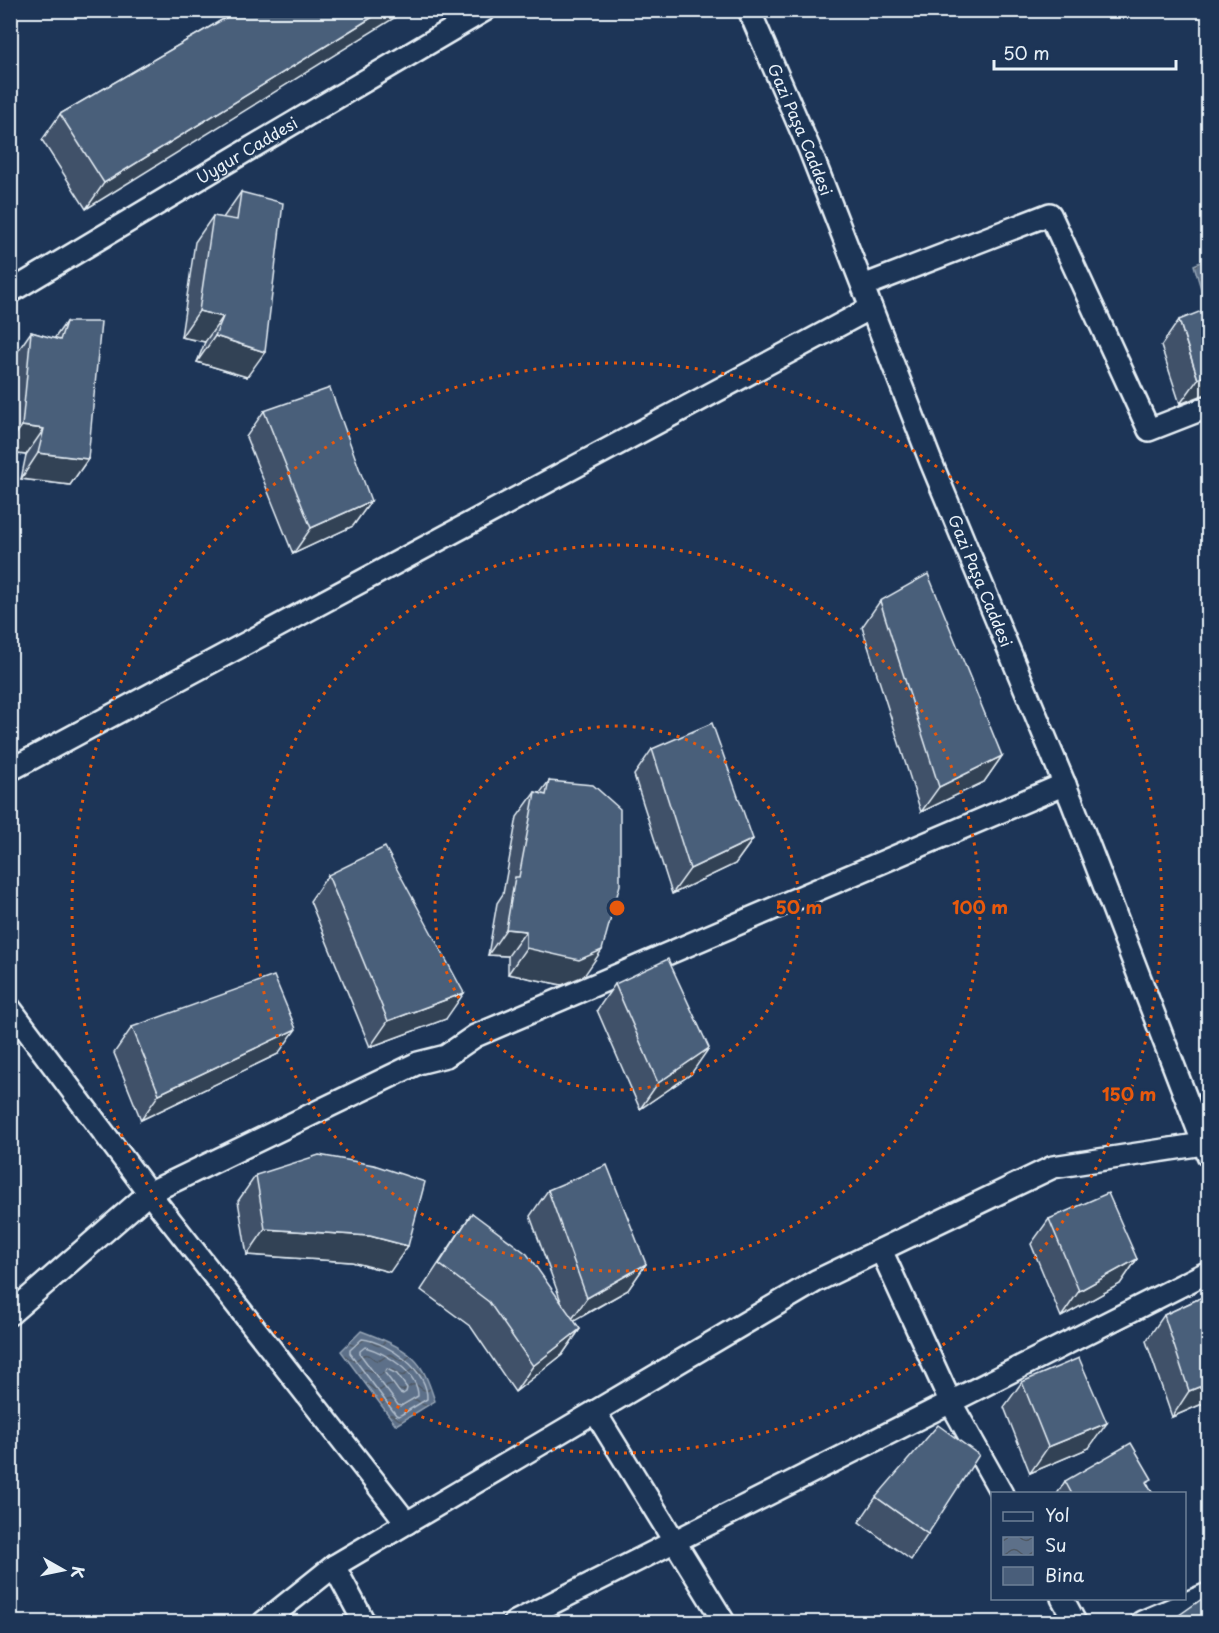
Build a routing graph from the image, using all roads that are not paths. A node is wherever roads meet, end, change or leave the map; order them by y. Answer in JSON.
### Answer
{"nodes":[{"id":1,"x":485,"y":10,"type":"edge"},
{"id":2,"x":749,"y":10,"type":"edge"},
{"id":3,"x":863,"y":286,"type":"junction"},
{"id":4,"x":10,"y":292,"type":"edge"},
{"id":5,"x":871,"y":308,"type":"junction"},
{"id":6,"x":1209,"y":406,"type":"edge"},
{"id":7,"x":10,"y":770,"type":"edge"},
{"id":8,"x":1065,"y":784,"type":"junction"},
{"id":9,"x":10,"y":1008,"type":"edge"},
{"id":10,"x":1206,"y":1149,"type":"edge"},
{"id":11,"x":149,"y":1193,"type":"junction"},
{"id":12,"x":881,"y":1250,"type":"junction"},
{"id":13,"x":1209,"y":1272,"type":"edge"},
{"id":14,"x":10,"y":1314,"type":"edge"},
{"id":15,"x":951,"y":1402,"type":"junction"},
{"id":16,"x":595,"y":1412,"type":"junction"},
{"id":17,"x":1001,"y":1492,"type":"edge"},
{"id":18,"x":407,"y":1523,"type":"junction"},
{"id":19,"x":675,"y":1542,"type":"junction"},
{"id":20,"x":334,"y":1566,"type":"junction"},
{"id":21,"x":1209,"y":1594,"type":"edge"},
{"id":22,"x":1063,"y":1600,"type":"edge"},
{"id":23,"x":264,"y":1623,"type":"edge"},
{"id":24,"x":364,"y":1623,"type":"edge"},
{"id":25,"x":514,"y":1623,"type":"edge"},
{"id":26,"x":724,"y":1623,"type":"edge"},
{"id":27,"x":1075,"y":1623,"type":"edge"},
{"id":28,"x":1142,"y":1623,"type":"edge"}],
"edges":[{"from":1,"to":4,"type":"street","name":"Uygur Caddesi"},
{"from":2,"to":3,"type":"street","name":"Gazi Paşa Caddesi"},
{"from":3,"to":5,"type":"street","name":"Gazi Paşa Caddesi"},
{"from":3,"to":6,"type":"street"},
{"from":5,"to":7,"type":"street"},
{"from":5,"to":8,"type":"street","name":"Gazi Paşa Caddesi"},
{"from":8,"to":10,"type":"street","name":"Gazi Paşa Caddesi"},
{"from":8,"to":11,"type":"street"},
{"from":9,"to":11,"type":"street"},
{"from":10,"to":12,"type":"street"},
{"from":11,"to":14,"type":"street"},
{"from":11,"to":18,"type":"street"},
{"from":12,"to":15,"type":"street"},
{"from":12,"to":16,"type":"street"},
{"from":13,"to":15,"type":"street"},
{"from":15,"to":17,"type":"street"},
{"from":15,"to":19,"type":"street"},
{"from":16,"to":18,"type":"street"},
{"from":16,"to":19,"type":"street"},
{"from":18,"to":20,"type":"street"},
{"from":19,"to":25,"type":"street"},
{"from":19,"to":26,"type":"street"},
{"from":20,"to":23,"type":"street"},
{"from":20,"to":24,"type":"street"},
{"from":21,"to":28,"type":"street"},
{"from":22,"to":27,"type":"street"}]}
